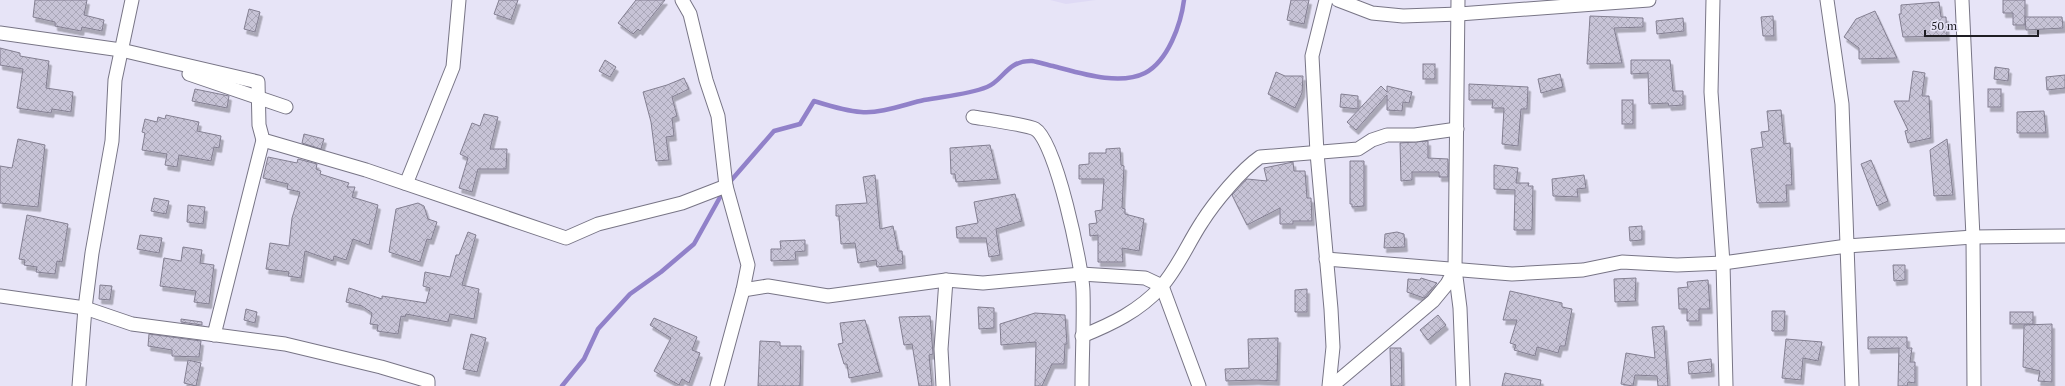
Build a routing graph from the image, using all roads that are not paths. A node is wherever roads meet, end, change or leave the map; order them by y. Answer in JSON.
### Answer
{"nodes":[{"id":1,"x":132,"y":0,"type":"edge"},
{"id":2,"x":458,"y":0,"type":"edge"},
{"id":3,"x":682,"y":0,"type":"edge"},
{"id":4,"x":1326,"y":0,"type":"edge"},
{"id":5,"x":1338,"y":0,"type":"edge"},
{"id":6,"x":1458,"y":0,"type":"edge"},
{"id":7,"x":1649,"y":0,"type":"edge"},
{"id":8,"x":1713,"y":0,"type":"edge"},
{"id":9,"x":1827,"y":0,"type":"edge"},
{"id":10,"x":1962,"y":0,"type":"edge"},
{"id":11,"x":1459,"y":14,"type":"junction"},
{"id":12,"x":0,"y":34,"type":"edge"},
{"id":13,"x":121,"y":50,"type":"junction"},
{"id":14,"x":286,"y":107,"type":"dead end"},
{"id":15,"x":973,"y":117,"type":"dead end"},
{"id":16,"x":1457,"y":129,"type":"junction"},
{"id":17,"x":263,"y":140,"type":"junction"},
{"id":18,"x":1317,"y":153,"type":"junction"},
{"id":19,"x":404,"y":183,"type":"junction"},
{"id":20,"x":726,"y":186,"type":"junction"},
{"id":21,"x":2065,"y":236,"type":"edge"},
{"id":22,"x":1974,"y":237,"type":"junction"},
{"id":23,"x":1847,"y":246,"type":"junction"},
{"id":24,"x":1326,"y":259,"type":"junction"},
{"id":25,"x":1723,"y":263,"type":"junction"},
{"id":26,"x":1455,"y":269,"type":"junction"},
{"id":27,"x":1081,"y":274,"type":"junction"},
{"id":28,"x":946,"y":280,"type":"junction"},
{"id":29,"x":1162,"y":286,"type":"junction"},
{"id":30,"x":743,"y":290,"type":"junction"},
{"id":31,"x":0,"y":296,"type":"edge"},
{"id":32,"x":85,"y":308,"type":"junction"},
{"id":33,"x":214,"y":335,"type":"junction"},
{"id":34,"x":1082,"y":336,"type":"junction"},
{"id":35,"x":79,"y":386,"type":"edge"},
{"id":36,"x":428,"y":386,"type":"edge"},
{"id":37,"x":717,"y":386,"type":"edge"},
{"id":38,"x":943,"y":386,"type":"edge"},
{"id":39,"x":1082,"y":386,"type":"edge"},
{"id":40,"x":1199,"y":386,"type":"edge"},
{"id":41,"x":1330,"y":386,"type":"edge"},
{"id":42,"x":1463,"y":386,"type":"edge"},
{"id":43,"x":1726,"y":386,"type":"edge"},
{"id":44,"x":1852,"y":386,"type":"edge"},
{"id":45,"x":1974,"y":386,"type":"edge"}],
"edges":[{"from":1,"to":13,"type":"street"},
{"from":2,"to":19,"type":"street"},
{"from":3,"to":20,"type":"street"},
{"from":4,"to":18,"type":"street"},
{"from":5,"to":11,"type":"street"},
{"from":6,"to":11,"type":"street"},
{"from":7,"to":11,"type":"street"},
{"from":8,"to":25,"type":"street"},
{"from":9,"to":23,"type":"street"},
{"from":10,"to":22,"type":"street"},
{"from":11,"to":16,"type":"street"},
{"from":12,"to":13,"type":"street"},
{"from":13,"to":14,"type":"street"},
{"from":13,"to":17,"type":"street"},
{"from":13,"to":32,"type":"street"},
{"from":15,"to":27,"type":"street"},
{"from":16,"to":18,"type":"street"},
{"from":16,"to":26,"type":"street"},
{"from":17,"to":19,"type":"street"},
{"from":17,"to":33,"type":"street"},
{"from":18,"to":24,"type":"street"},
{"from":18,"to":29,"type":"street"},
{"from":19,"to":20,"type":"street"},
{"from":20,"to":30,"type":"street"},
{"from":21,"to":22,"type":"street"},
{"from":22,"to":23,"type":"street"},
{"from":22,"to":45,"type":"street"},
{"from":23,"to":25,"type":"street"},
{"from":23,"to":44,"type":"street"},
{"from":24,"to":26,"type":"street"},
{"from":24,"to":41,"type":"street"},
{"from":25,"to":26,"type":"street"},
{"from":25,"to":43,"type":"street"},
{"from":26,"to":41,"type":"street"},
{"from":26,"to":42,"type":"street"},
{"from":27,"to":28,"type":"street"},
{"from":27,"to":29,"type":"street"},
{"from":27,"to":34,"type":"street"},
{"from":28,"to":30,"type":"street"},
{"from":28,"to":38,"type":"street"},
{"from":29,"to":34,"type":"street"},
{"from":29,"to":40,"type":"street"},
{"from":30,"to":37,"type":"street"},
{"from":31,"to":32,"type":"street"},
{"from":32,"to":33,"type":"street"},
{"from":32,"to":35,"type":"street"},
{"from":33,"to":36,"type":"street"},
{"from":34,"to":39,"type":"street"}]}
